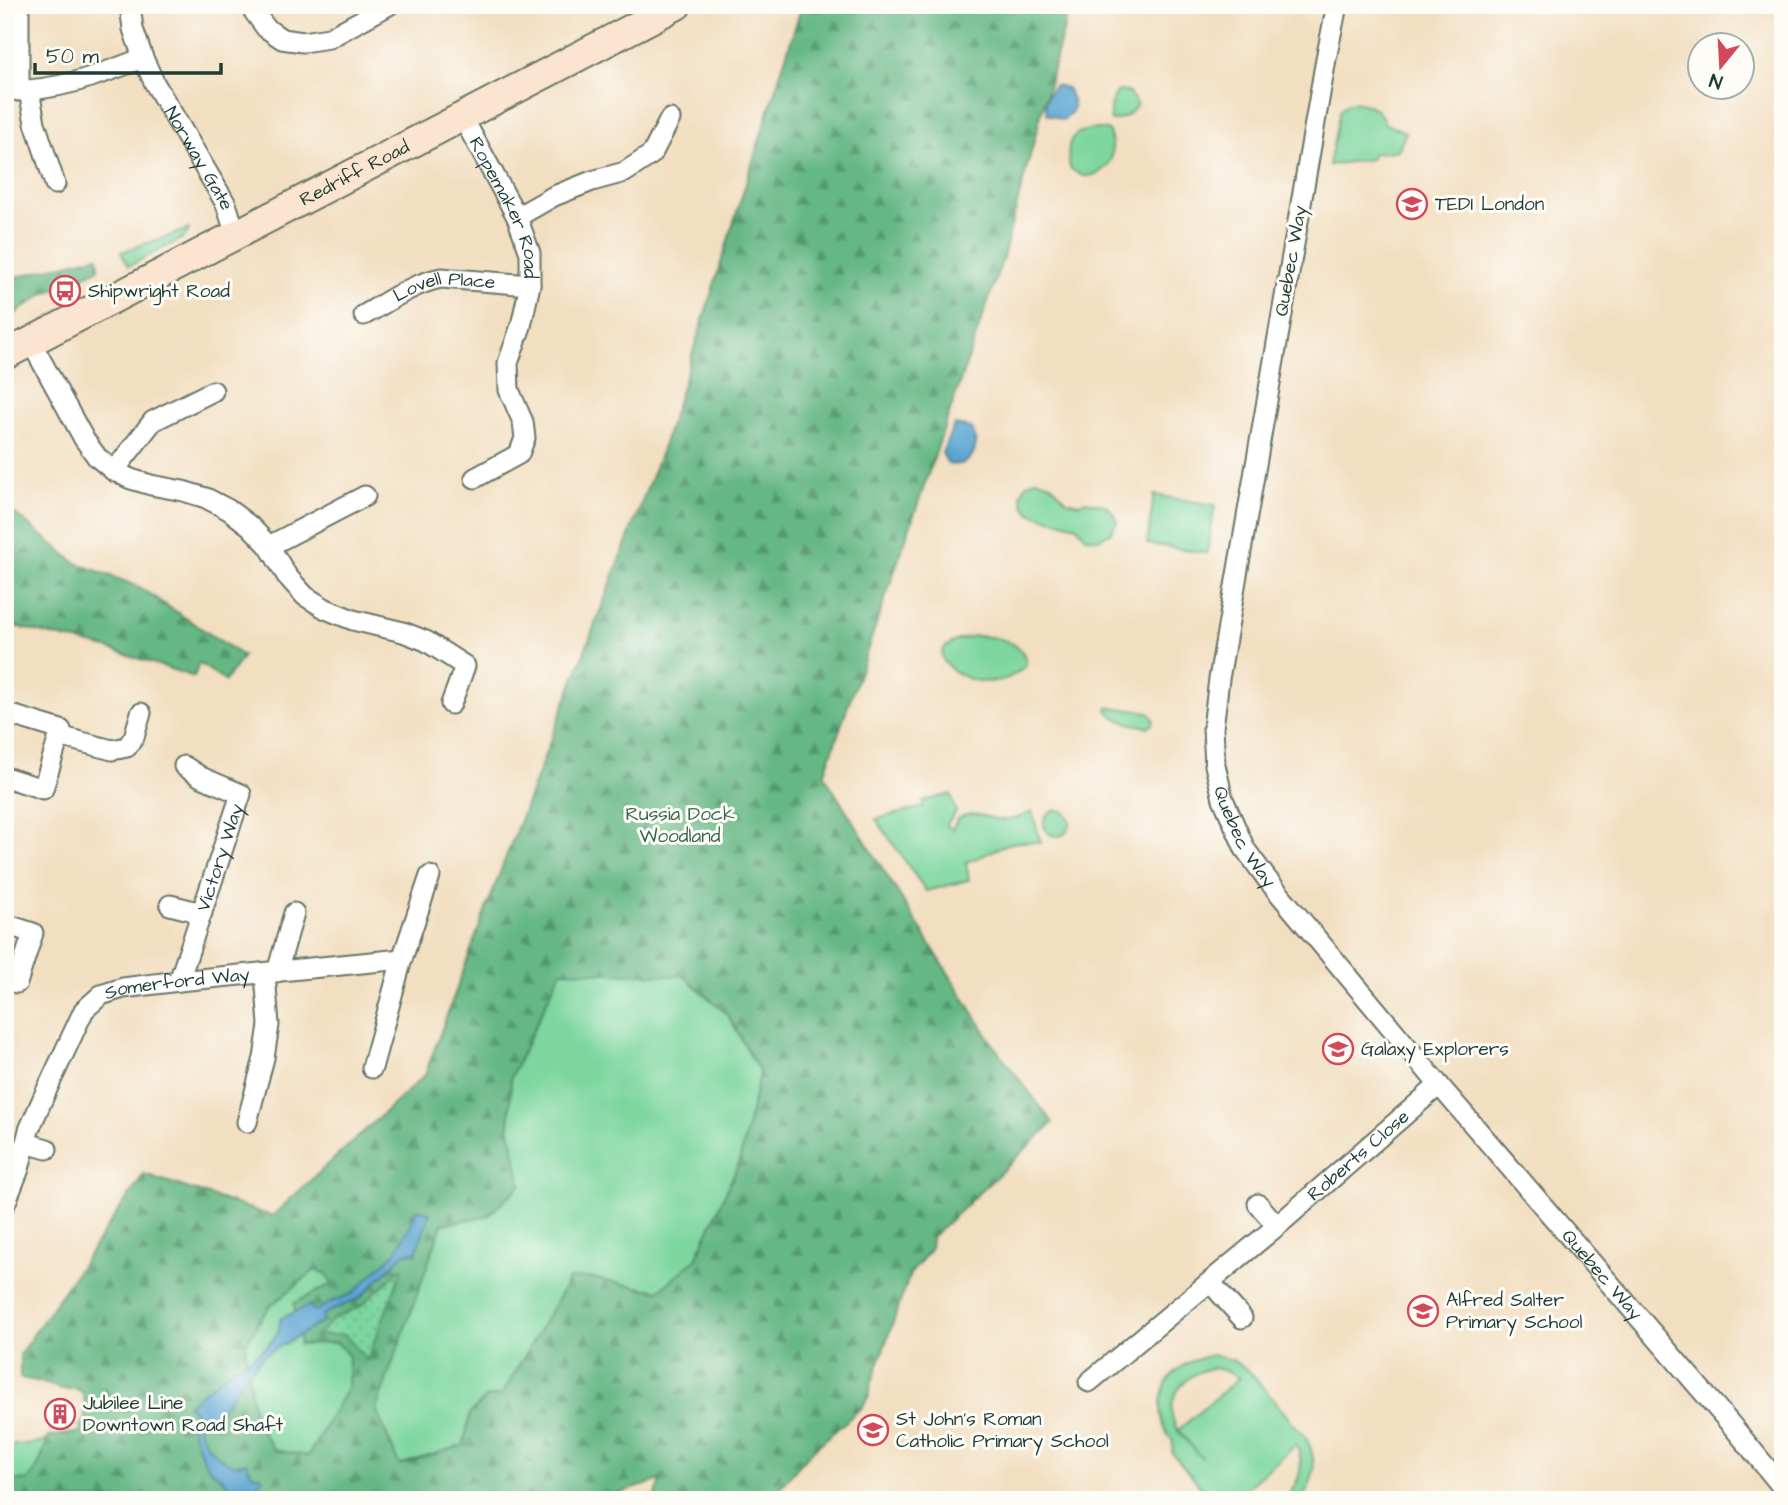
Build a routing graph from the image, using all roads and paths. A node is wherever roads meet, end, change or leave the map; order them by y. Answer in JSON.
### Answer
{"nodes":[{"id":1,"x":19,"y":5,"type":"edge"},
{"id":2,"x":130,"y":5,"type":"edge"},
{"id":3,"x":249,"y":5,"type":"edge"},
{"id":4,"x":389,"y":5,"type":"edge"},
{"id":5,"x":677,"y":5,"type":"edge"},
{"id":6,"x":1337,"y":5,"type":"edge"},
{"id":7,"x":143,"y":58,"type":"junction"},
{"id":8,"x":18,"y":91,"type":"edge"},
{"id":9,"x":463,"y":118,"type":"junction"},
{"id":10,"x":670,"y":119,"type":"dead end"},
{"id":11,"x":55,"y":184,"type":"dead end"},
{"id":12,"x":517,"y":217,"type":"junction"},
{"id":13,"x":236,"y":235,"type":"junction"},
{"id":14,"x":530,"y":285,"type":"junction"},
{"id":15,"x":364,"y":315,"type":"dead end"},
{"id":16,"x":32,"y":342,"type":"junction"},
{"id":17,"x":5,"y":355,"type":"edge"},
{"id":18,"x":213,"y":391,"type":"dead end"},
{"id":19,"x":114,"y":471,"type":"junction"},
{"id":20,"x":475,"y":478,"type":"dead end"},
{"id":21,"x":365,"y":496,"type":"dead end"},
{"id":22,"x":269,"y":546,"type":"junction"},
{"id":23,"x":451,"y":704,"type":"dead end"},
{"id":24,"x":5,"y":713,"type":"edge"},
{"id":25,"x":141,"y":713,"type":"dead end"},
{"id":26,"x":59,"y":736,"type":"junction"},
{"id":27,"x":184,"y":766,"type":"dead end"},
{"id":28,"x":5,"y":777,"type":"edge"},
{"id":29,"x":430,"y":876,"type":"dead end"},
{"id":30,"x":170,"y":905,"type":"dead end"},
{"id":31,"x":202,"y":913,"type":"junction"},
{"id":32,"x":294,"y":913,"type":"dead end"},
{"id":33,"x":5,"y":924,"type":"edge"},
{"id":34,"x":402,"y":959,"type":"junction"},
{"id":35,"x":271,"y":973,"type":"junction"},
{"id":36,"x":5,"y":980,"type":"edge"},
{"id":37,"x":179,"y":981,"type":"junction"},
{"id":38,"x":372,"y":1068,"type":"dead end"},
{"id":39,"x":1439,"y":1085,"type":"junction"},
{"id":40,"x":247,"y":1122,"type":"dead end"},
{"id":41,"x":26,"y":1143,"type":"junction"},
{"id":42,"x":47,"y":1149,"type":"dead end"},
{"id":43,"x":12,"y":1167,"type":"edge"},
{"id":44,"x":5,"y":1204,"type":"edge"},
{"id":45,"x":1258,"y":1204,"type":"dead end"},
{"id":46,"x":1277,"y":1226,"type":"junction"},
{"id":47,"x":1210,"y":1282,"type":"junction"},
{"id":48,"x":1242,"y":1318,"type":"dead end"},
{"id":49,"x":1089,"y":1382,"type":"dead end"},
{"id":50,"x":1783,"y":1488,"type":"edge"}],
"edges":[{"from":1,"to":8,"type":"street"},
{"from":2,"to":7,"type":"street","name":"Norway Gate"},
{"from":3,"to":4,"type":"street"},
{"from":5,"to":9,"type":"main road","name":"Redriff Road"},
{"from":6,"to":39,"type":"street","name":"Quebec Way"},
{"from":7,"to":8,"type":"street"},
{"from":7,"to":13,"type":"street","name":"Norway Gate"},
{"from":8,"to":11,"type":"street"},
{"from":9,"to":12,"type":"street","name":"Ropemaker Road"},
{"from":9,"to":13,"type":"main road","name":"Redriff Road"},
{"from":10,"to":12,"type":"street"},
{"from":12,"to":14,"type":"street","name":"Ropemaker Road"},
{"from":13,"to":16,"type":"main road","name":"Redriff Road"},
{"from":14,"to":15,"type":"street","name":"Lovell Place"},
{"from":14,"to":20,"type":"street","name":"Ropemaker Road"},
{"from":16,"to":17,"type":"main road","name":"Redriff Road"},
{"from":16,"to":19,"type":"street"},
{"from":18,"to":19,"type":"street"},
{"from":19,"to":22,"type":"street"},
{"from":21,"to":22,"type":"street"},
{"from":22,"to":23,"type":"street"},
{"from":24,"to":26,"type":"street"},
{"from":25,"to":26,"type":"street"},
{"from":26,"to":28,"type":"street"},
{"from":27,"to":31,"type":"street","name":"Victory Way"},
{"from":29,"to":34,"type":"street"},
{"from":30,"to":31,"type":"street"},
{"from":31,"to":37,"type":"street","name":"Victory Way"},
{"from":32,"to":35,"type":"street"},
{"from":33,"to":36,"type":"street"},
{"from":34,"to":35,"type":"street","name":"Somerford Way"},
{"from":34,"to":38,"type":"street"},
{"from":35,"to":37,"type":"street","name":"Somerford Way"},
{"from":35,"to":40,"type":"street"},
{"from":37,"to":41,"type":"street","name":"Somerford Way"},
{"from":39,"to":46,"type":"street","name":"Roberts Close"},
{"from":39,"to":50,"type":"street","name":"Quebec Way"},
{"from":41,"to":42,"type":"street"},
{"from":41,"to":43,"type":"street","name":"Somerford Way"},
{"from":43,"to":44,"type":"street","name":"Somerford Way"},
{"from":45,"to":46,"type":"street"},
{"from":46,"to":47,"type":"street","name":"Roberts Close"},
{"from":47,"to":48,"type":"street"},
{"from":47,"to":49,"type":"street","name":"Roberts Close"}]}
